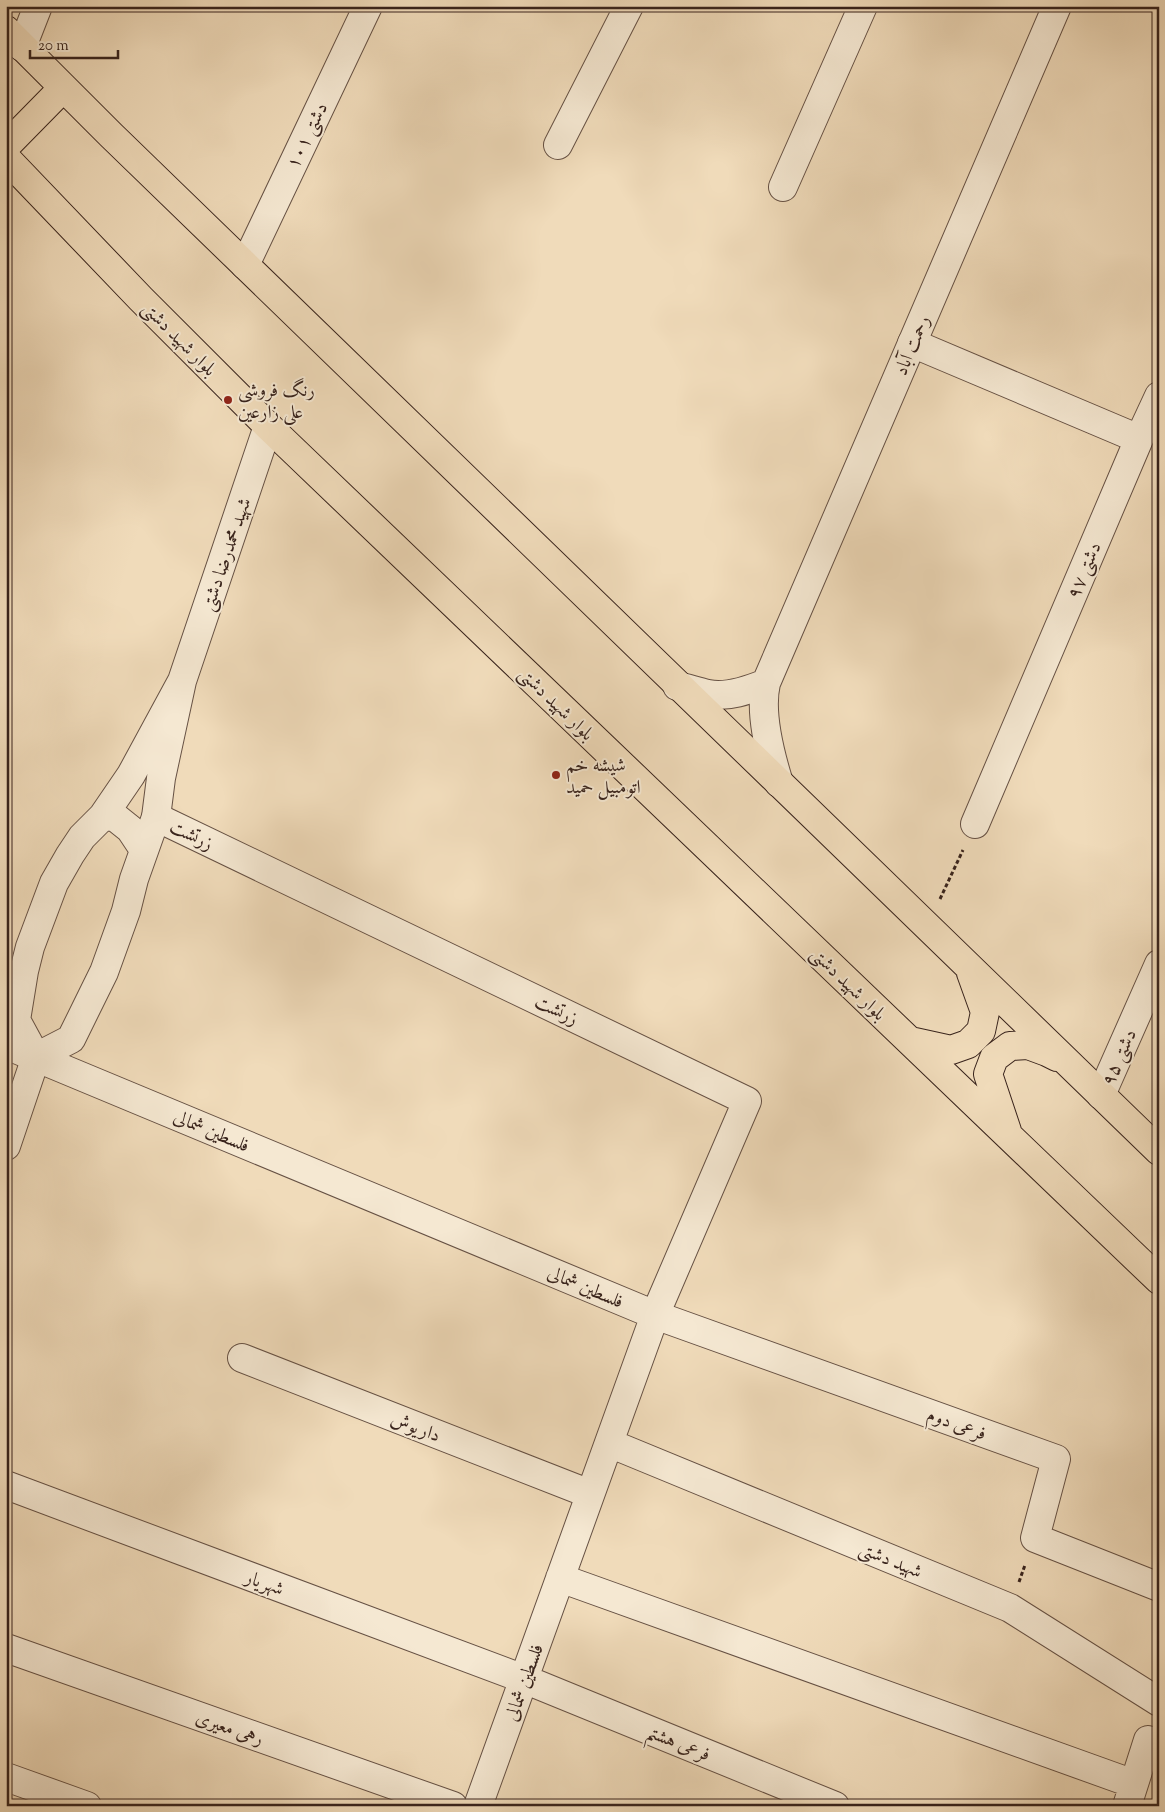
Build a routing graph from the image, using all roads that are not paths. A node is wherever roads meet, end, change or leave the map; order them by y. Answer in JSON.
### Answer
{"nodes":[{"id":1,"x":38,"y":6,"type":"edge"},
{"id":2,"x":368,"y":6,"type":"edge"},
{"id":3,"x":629,"y":6,"type":"edge"},
{"id":4,"x":863,"y":6,"type":"edge"},
{"id":5,"x":1057,"y":6,"type":"edge"},
{"id":6,"x":14,"y":38,"type":"edge"},
{"id":7,"x":63,"y":88,"type":"junction"},
{"id":8,"x":558,"y":145,"type":"dead end"},
{"id":9,"x":6,"y":146,"type":"edge"},
{"id":10,"x":6,"y":158,"type":"edge"},
{"id":11,"x":783,"y":187,"type":"dead end"},
{"id":12,"x":244,"y":265,"type":"junction"},
{"id":13,"x":912,"y":342,"type":"junction"},
{"id":14,"x":1159,"y":396,"type":"edge"},
{"id":15,"x":268,"y":426,"type":"junction"},
{"id":16,"x":1139,"y":439,"type":"junction"},
{"id":17,"x":182,"y":681,"type":"junction"},
{"id":18,"x":766,"y":683,"type":"junction"},
{"id":19,"x":677,"y":686,"type":"junction"},
{"id":20,"x":778,"y":784,"type":"junction"},
{"id":21,"x":103,"y":816,"type":"junction"},
{"id":22,"x":156,"y":817,"type":"junction"},
{"id":23,"x":975,"y":824,"type":"road end"},
{"id":24,"x":144,"y":850,"type":"junction"},
{"id":25,"x":1159,"y":964,"type":"edge"},
{"id":26,"x":968,"y":966,"type":"junction"},
{"id":27,"x":908,"y":1040,"type":"junction"},
{"id":28,"x":6,"y":1045,"type":"edge"},
{"id":29,"x":36,"y":1056,"type":"junction"},
{"id":30,"x":1070,"y":1064,"type":"junction"},
{"id":31,"x":1101,"y":1095,"type":"junction"},
{"id":32,"x":1008,"y":1136,"type":"junction"},
{"id":33,"x":6,"y":1146,"type":"edge"},
{"id":34,"x":1159,"y":1151,"type":"edge"},
{"id":35,"x":1159,"y":1280,"type":"edge"},
{"id":36,"x":655,"y":1315,"type":"junction"},
{"id":37,"x":242,"y":1358,"type":"dead end"},
{"id":38,"x":609,"y":1443,"type":"junction"},
{"id":39,"x":6,"y":1485,"type":"edge"},
{"id":40,"x":590,"y":1494,"type":"junction"},
{"id":41,"x":560,"y":1578,"type":"junction"},
{"id":42,"x":1159,"y":1587,"type":"edge"},
{"id":43,"x":6,"y":1648,"type":"edge"},
{"id":44,"x":524,"y":1679,"type":"junction"},
{"id":45,"x":1159,"y":1702,"type":"edge"},
{"id":46,"x":1159,"y":1707,"type":"edge"},
{"id":47,"x":1154,"y":1742,"type":"edge"},
{"id":48,"x":6,"y":1777,"type":"edge"},
{"id":49,"x":1131,"y":1795,"type":"edge"},
{"id":50,"x":87,"y":1806,"type":"edge"},
{"id":51,"x":453,"y":1806,"type":"edge"},
{"id":52,"x":478,"y":1806,"type":"edge"},
{"id":53,"x":835,"y":1806,"type":"edge"}],
"edges":[{"from":1,"to":6,"type":"street"},
{"from":2,"to":12,"type":"street","name":"دشتی ۱۰۱"},
{"from":3,"to":8,"type":"street"},
{"from":4,"to":11,"type":"street"},
{"from":5,"to":13,"type":"street","name":"رحمت آباد"},
{"from":6,"to":7,"type":"main road"},
{"from":7,"to":9,"type":"main road"},
{"from":7,"to":12,"type":"main road"},
{"from":10,"to":15,"type":"main road","name":"بلوار شهید دشتی"},
{"from":12,"to":19,"type":"main road"},
{"from":13,"to":16,"type":"street"},
{"from":13,"to":18,"type":"street","name":"رحمت آباد"},
{"from":14,"to":16,"type":"street","name":"دشتی ۹۷"},
{"from":15,"to":17,"type":"street","name":"شهید محمدرضا دشتی"},
{"from":15,"to":27,"type":"main road","name":"بلوار شهید دشتی"},
{"from":16,"to":23,"type":"street","name":"دشتی ۹۷"},
{"from":17,"to":21,"type":"street","name":"شهید محمدرضا دشتی"},
{"from":17,"to":22,"type":"street","name":"شهید محمدرضا دشتی"},
{"from":18,"to":19,"type":"street"},
{"from":18,"to":20,"type":"street"},
{"from":19,"to":20,"type":"main road"},
{"from":20,"to":26,"type":"main road"},
{"from":21,"to":24,"type":"street"},
{"from":21,"to":29,"type":"street","name":"شهید محمدرضا دشتی"},
{"from":22,"to":24,"type":"street","name":"شهید محمدرضا دشتی"},
{"from":22,"to":36,"type":"street","name":"زرتشت"},
{"from":24,"to":29,"type":"street","name":"شهید محمدرضا دشتی"},
{"from":25,"to":31,"type":"street","name":"دشتی ۹۵"},
{"from":26,"to":27,"type":"main road"},
{"from":26,"to":30,"type":"main road"},
{"from":27,"to":32,"type":"main road","name":"بلوار شهید دشتی"},
{"from":28,"to":29,"type":"street","name":"فلسطین شمالی"},
{"from":29,"to":33,"type":"street"},
{"from":29,"to":36,"type":"street","name":"فلسطین شمالی"},
{"from":30,"to":31,"type":"main road"},
{"from":30,"to":32,"type":"main road"},
{"from":31,"to":34,"type":"main road"},
{"from":32,"to":35,"type":"main road","name":"بلوار شهید دشتی"},
{"from":36,"to":38,"type":"street","name":"فلسطین شمالی"},
{"from":36,"to":42,"type":"street","name":"فرعی دوم"},
{"from":37,"to":40,"type":"street","name":"داریوش"},
{"from":38,"to":40,"type":"street","name":"فلسطین شمالی"},
{"from":38,"to":45,"type":"street","name":"شهید دشتی"},
{"from":39,"to":44,"type":"street","name":"شهریار"},
{"from":40,"to":41,"type":"street","name":"فلسطین شمالی"},
{"from":41,"to":44,"type":"street","name":"فلسطین شمالی"},
{"from":41,"to":49,"type":"street"},
{"from":43,"to":51,"type":"street","name":"رهی معیری"},
{"from":44,"to":52,"type":"street","name":"فلسطین شمالی"},
{"from":44,"to":53,"type":"street","name":"فرعی هشتم"},
{"from":46,"to":47,"type":"street"},
{"from":47,"to":49,"type":"street"},
{"from":48,"to":50,"type":"street"}]}
